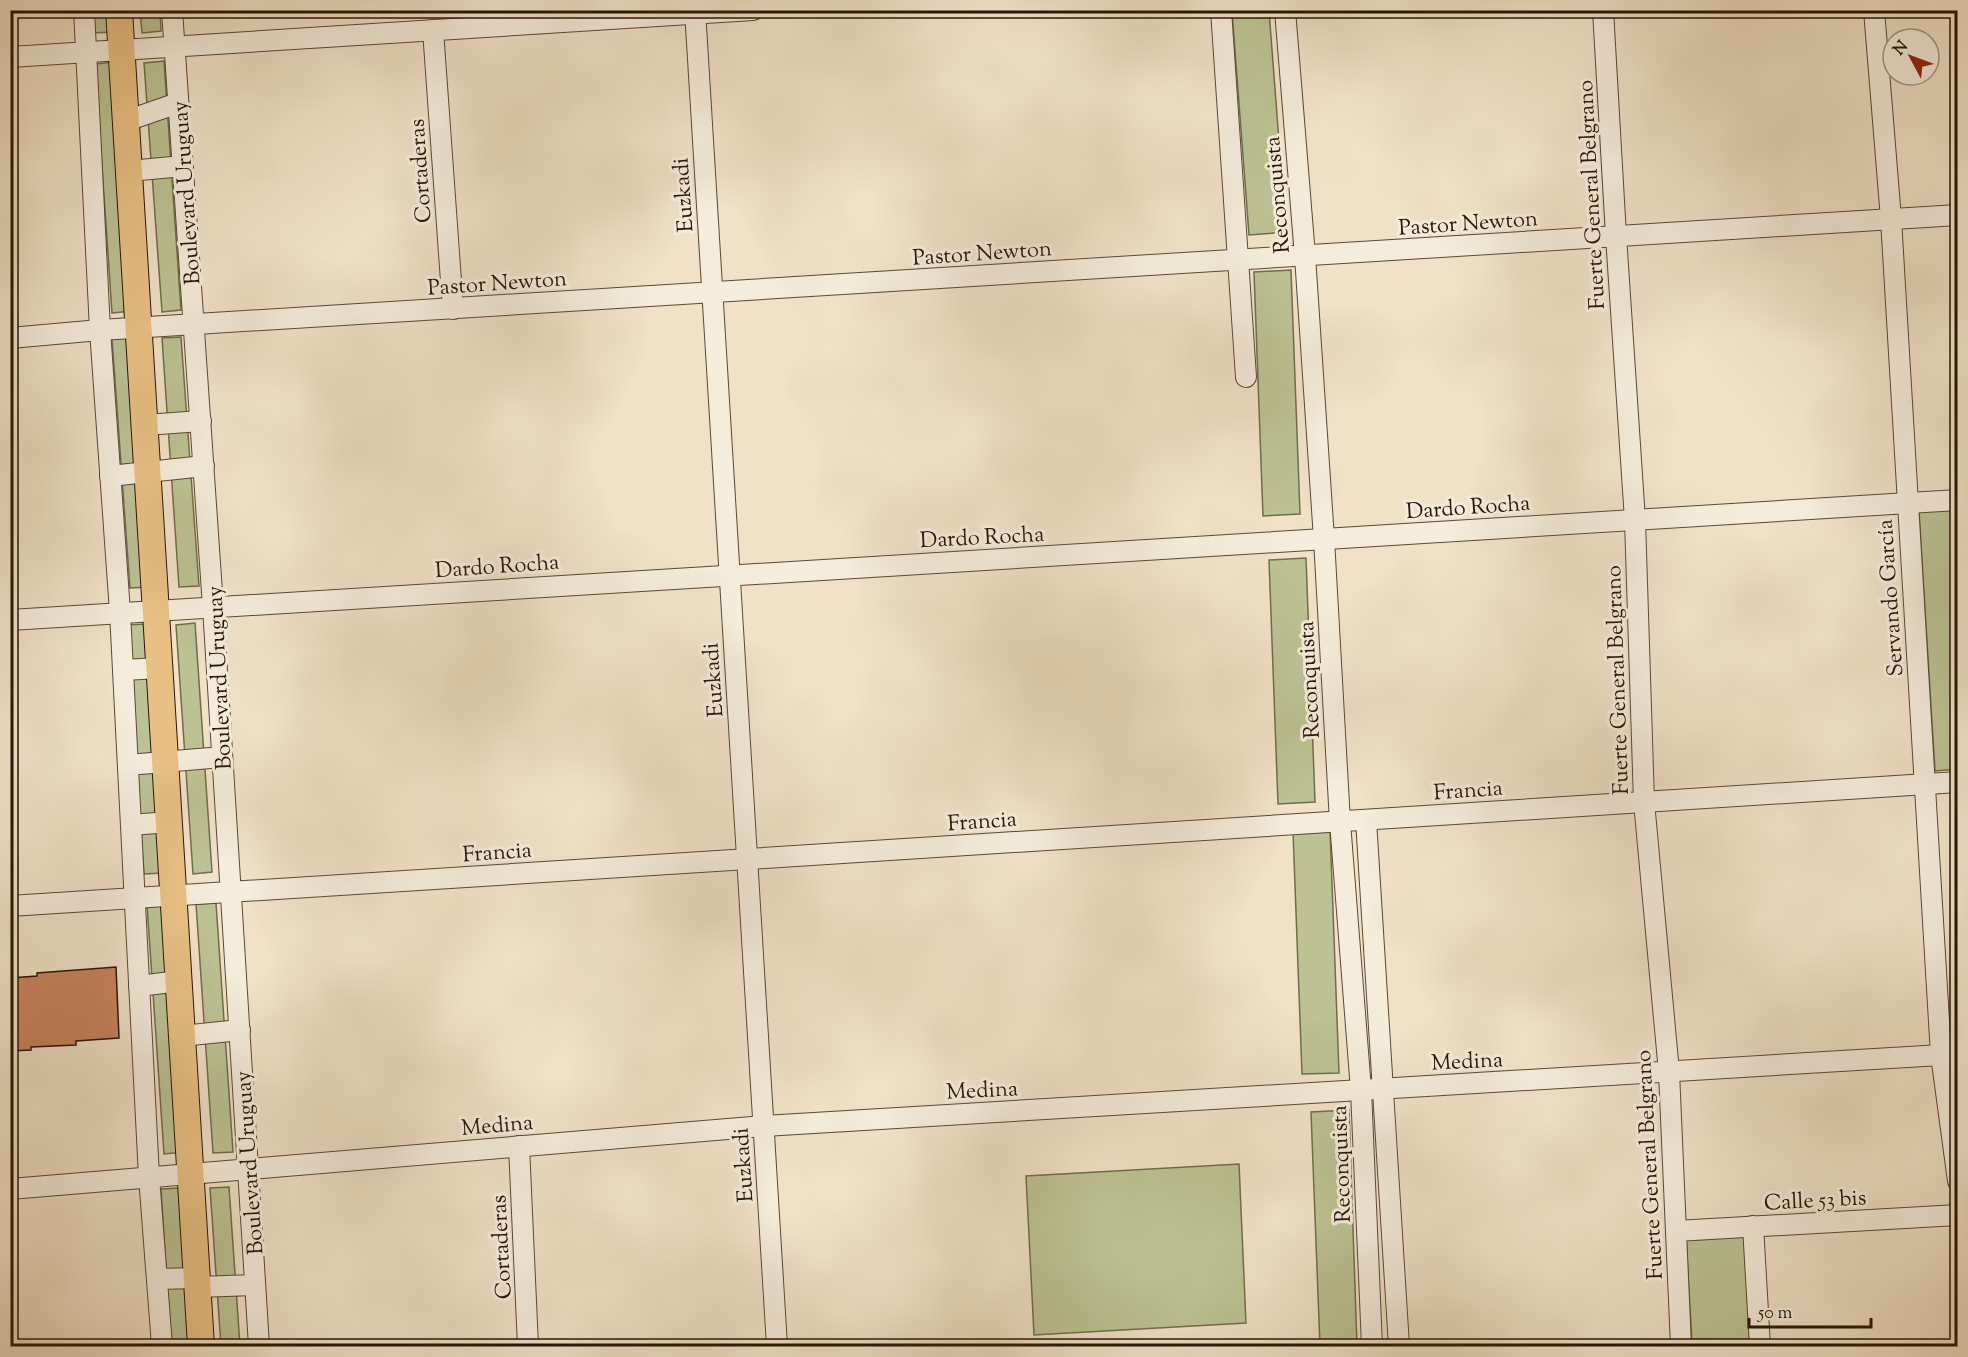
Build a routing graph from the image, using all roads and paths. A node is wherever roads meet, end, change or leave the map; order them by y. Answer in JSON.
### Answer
{"nodes":[{"id":1,"x":84,"y":10,"type":"edge"},
{"id":2,"x":119,"y":10,"type":"edge"},
{"id":3,"x":172,"y":10,"type":"edge"},
{"id":4,"x":753,"y":10,"type":"edge"},
{"id":5,"x":1221,"y":10,"type":"edge"},
{"id":6,"x":1285,"y":10,"type":"edge"},
{"id":7,"x":1603,"y":10,"type":"edge"},
{"id":8,"x":1874,"y":10,"type":"edge"},
{"id":9,"x":695,"y":12,"type":"edge"},
{"id":10,"x":433,"y":30,"type":"junction"},
{"id":11,"x":174,"y":46,"type":"junction"},
{"id":12,"x":122,"y":50,"type":"junction"},
{"id":13,"x":87,"y":51,"type":"junction"},
{"id":14,"x":10,"y":57,"type":"edge"},
{"id":15,"x":178,"y":103,"type":"junction"},
{"id":16,"x":126,"y":121,"type":"junction"},
{"id":17,"x":183,"y":166,"type":"junction"},
{"id":18,"x":129,"y":171,"type":"junction"},
{"id":19,"x":1958,"y":215,"type":"edge"},
{"id":20,"x":1891,"y":219,"type":"junction"},
{"id":21,"x":1616,"y":236,"type":"junction"},
{"id":22,"x":1305,"y":256,"type":"junction"},
{"id":23,"x":1239,"y":260,"type":"junction"},
{"id":24,"x":712,"y":292,"type":"junction"},
{"id":25,"x":453,"y":309,"type":"junction"},
{"id":26,"x":194,"y":325,"type":"junction"},
{"id":27,"x":139,"y":328,"type":"junction"},
{"id":28,"x":100,"y":330,"type":"junction"},
{"id":29,"x":10,"y":338,"type":"edge"},
{"id":30,"x":1246,"y":377,"type":"dead end"},
{"id":31,"x":201,"y":421,"type":"junction"},
{"id":32,"x":145,"y":425,"type":"junction"},
{"id":33,"x":204,"y":466,"type":"junction"},
{"id":34,"x":147,"y":473,"type":"junction"},
{"id":35,"x":110,"y":476,"type":"junction"},
{"id":36,"x":1958,"y":500,"type":"edge"},
{"id":37,"x":1907,"y":503,"type":"junction"},
{"id":38,"x":1635,"y":520,"type":"junction"},
{"id":39,"x":1324,"y":539,"type":"junction"},
{"id":40,"x":730,"y":575,"type":"junction"},
{"id":41,"x":213,"y":607,"type":"junction"},
{"id":42,"x":156,"y":610,"type":"junction"},
{"id":43,"x":120,"y":612,"type":"junction"},
{"id":44,"x":10,"y":620,"type":"edge"},
{"id":45,"x":160,"y":668,"type":"junction"},
{"id":46,"x":123,"y":670,"type":"junction"},
{"id":47,"x":222,"y":756,"type":"junction"},
{"id":48,"x":165,"y":762,"type":"junction"},
{"id":49,"x":128,"y":765,"type":"junction"},
{"id":50,"x":1958,"y":782,"type":"edge"},
{"id":51,"x":1926,"y":784,"type":"junction"},
{"id":52,"x":1644,"y":802,"type":"junction"},
{"id":53,"x":1366,"y":820,"type":"junction"},
{"id":54,"x":169,"y":822,"type":"junction"},
{"id":55,"x":1340,"y":822,"type":"junction"},
{"id":56,"x":131,"y":825,"type":"junction"},
{"id":57,"x":747,"y":859,"type":"junction"},
{"id":58,"x":230,"y":892,"type":"junction"},
{"id":59,"x":173,"y":896,"type":"junction"},
{"id":60,"x":135,"y":899,"type":"junction"},
{"id":61,"x":10,"y":906,"type":"edge"},
{"id":62,"x":179,"y":981,"type":"junction"},
{"id":63,"x":139,"y":986,"type":"junction"},
{"id":64,"x":240,"y":1030,"type":"junction"},
{"id":65,"x":182,"y":1036,"type":"junction"},
{"id":66,"x":1949,"y":1055,"type":"edge"},
{"id":67,"x":1669,"y":1072,"type":"junction"},
{"id":68,"x":1383,"y":1089,"type":"junction"},
{"id":69,"x":1361,"y":1090,"type":"junction"},
{"id":70,"x":764,"y":1126,"type":"junction"},
{"id":71,"x":519,"y":1146,"type":"junction"},
{"id":72,"x":249,"y":1168,"type":"junction"},
{"id":73,"x":190,"y":1173,"type":"junction"},
{"id":74,"x":149,"y":1177,"type":"junction"},
{"id":75,"x":1958,"y":1181,"type":"edge"},
{"id":76,"x":10,"y":1189,"type":"edge"},
{"id":77,"x":1958,"y":1215,"type":"edge"},
{"id":78,"x":1753,"y":1226,"type":"junction"},
{"id":79,"x":1676,"y":1231,"type":"junction"},
{"id":80,"x":157,"y":1279,"type":"junction"},
{"id":81,"x":197,"y":1283,"type":"junction"},
{"id":82,"x":255,"y":1285,"type":"junction"},
{"id":83,"x":162,"y":1347,"type":"edge"},
{"id":84,"x":201,"y":1347,"type":"edge"},
{"id":85,"x":259,"y":1347,"type":"edge"},
{"id":86,"x":528,"y":1347,"type":"edge"},
{"id":87,"x":777,"y":1347,"type":"edge"},
{"id":88,"x":1372,"y":1347,"type":"edge"},
{"id":89,"x":1400,"y":1347,"type":"edge"},
{"id":90,"x":1681,"y":1347,"type":"edge"},
{"id":91,"x":1760,"y":1347,"type":"edge"}],
"edges":[{"from":1,"to":13,"type":"street"},
{"from":2,"to":12,"type":"main road"},
{"from":3,"to":11,"type":"street","name":"Boulevard Uruguay"},
{"from":4,"to":9,"type":"street"},
{"from":5,"to":23,"type":"street","name":"Reconquista"},
{"from":6,"to":22,"type":"street","name":"Reconquista"},
{"from":7,"to":21,"type":"street","name":"Fuerte General Belgrano"},
{"from":8,"to":20,"type":"street","name":"Servando García"},
{"from":9,"to":10,"type":"street"},
{"from":9,"to":24,"type":"street","name":"Euzkadi"},
{"from":10,"to":11,"type":"street"},
{"from":10,"to":25,"type":"street","name":"Cortaderas"},
{"from":11,"to":12,"type":"street"},
{"from":11,"to":15,"type":"street","name":"Boulevard Uruguay"},
{"from":12,"to":13,"type":"street"},
{"from":12,"to":16,"type":"main road"},
{"from":13,"to":14,"type":"street"},
{"from":13,"to":28,"type":"street"},
{"from":15,"to":16,"type":"street"},
{"from":15,"to":17,"type":"street","name":"Boulevard Uruguay"},
{"from":16,"to":18,"type":"main road"},
{"from":17,"to":18,"type":"street"},
{"from":17,"to":26,"type":"street","name":"Boulevard Uruguay"},
{"from":18,"to":27,"type":"main road"},
{"from":19,"to":20,"type":"street","name":"Pastor Newton"},
{"from":20,"to":21,"type":"street","name":"Pastor Newton"},
{"from":20,"to":37,"type":"street","name":"Servando García"},
{"from":21,"to":22,"type":"street","name":"Pastor Newton"},
{"from":21,"to":38,"type":"street","name":"Fuerte General Belgrano"},
{"from":22,"to":23,"type":"street","name":"Pastor Newton"},
{"from":22,"to":39,"type":"street","name":"Reconquista"},
{"from":23,"to":24,"type":"street","name":"Pastor Newton"},
{"from":23,"to":30,"type":"street","name":"Reconquista"},
{"from":24,"to":25,"type":"street","name":"Pastor Newton"},
{"from":24,"to":40,"type":"street","name":"Euzkadi"},
{"from":25,"to":26,"type":"street","name":"Pastor Newton"},
{"from":26,"to":27,"type":"street","name":"Pastor Newton"},
{"from":26,"to":31,"type":"street","name":"Boulevard Uruguay"},
{"from":27,"to":28,"type":"street","name":"Pastor Newton"},
{"from":27,"to":32,"type":"main road"},
{"from":28,"to":29,"type":"street","name":"Pastor Newton"},
{"from":28,"to":35,"type":"street"},
{"from":31,"to":32,"type":"street"},
{"from":31,"to":33,"type":"street","name":"Boulevard Uruguay"},
{"from":32,"to":34,"type":"main road"},
{"from":33,"to":34,"type":"street"},
{"from":33,"to":41,"type":"street","name":"Boulevard Uruguay"},
{"from":34,"to":35,"type":"street"},
{"from":34,"to":42,"type":"main road"},
{"from":35,"to":43,"type":"street"},
{"from":36,"to":37,"type":"street","name":"Dardo Rocha"},
{"from":37,"to":38,"type":"street","name":"Dardo Rocha"},
{"from":37,"to":51,"type":"street","name":"Servando García"},
{"from":38,"to":39,"type":"street","name":"Dardo Rocha"},
{"from":38,"to":52,"type":"street","name":"Fuerte General Belgrano"},
{"from":39,"to":40,"type":"street","name":"Dardo Rocha"},
{"from":39,"to":55,"type":"street","name":"Reconquista"},
{"from":40,"to":41,"type":"street","name":"Dardo Rocha"},
{"from":40,"to":57,"type":"street","name":"Euzkadi"},
{"from":41,"to":42,"type":"street","name":"Dardo Rocha"},
{"from":41,"to":47,"type":"street","name":"Boulevard Uruguay"},
{"from":42,"to":43,"type":"street","name":"Dardo Rocha"},
{"from":42,"to":45,"type":"main road"},
{"from":43,"to":44,"type":"street","name":"Dardo Rocha"},
{"from":43,"to":46,"type":"street"},
{"from":45,"to":46,"type":"street"},
{"from":45,"to":48,"type":"main road"},
{"from":46,"to":49,"type":"street"},
{"from":47,"to":48,"type":"street"},
{"from":47,"to":58,"type":"street","name":"Boulevard Uruguay"},
{"from":48,"to":49,"type":"street"},
{"from":48,"to":54,"type":"main road"},
{"from":49,"to":56,"type":"street"},
{"from":50,"to":51,"type":"street","name":"Francia"},
{"from":51,"to":52,"type":"street","name":"Francia"},
{"from":51,"to":66,"type":"street","name":"Servando García"},
{"from":52,"to":53,"type":"street","name":"Francia"},
{"from":52,"to":67,"type":"street","name":"Fuerte General Belgrano"},
{"from":53,"to":55,"type":"street","name":"Francia"},
{"from":53,"to":68,"type":"street"},
{"from":54,"to":56,"type":"street"},
{"from":54,"to":59,"type":"main road"},
{"from":55,"to":57,"type":"street","name":"Francia"},
{"from":55,"to":69,"type":"street","name":"Reconquista"},
{"from":56,"to":60,"type":"street"},
{"from":57,"to":58,"type":"street","name":"Francia"},
{"from":57,"to":70,"type":"street","name":"Euzkadi"},
{"from":58,"to":59,"type":"street","name":"Francia"},
{"from":58,"to":64,"type":"street","name":"Boulevard Uruguay"},
{"from":59,"to":60,"type":"street","name":"Francia"},
{"from":59,"to":62,"type":"main road"},
{"from":60,"to":61,"type":"street","name":"Francia"},
{"from":60,"to":63,"type":"street"},
{"from":62,"to":63,"type":"street"},
{"from":62,"to":65,"type":"main road"},
{"from":63,"to":74,"type":"street"},
{"from":64,"to":65,"type":"street"},
{"from":64,"to":72,"type":"street","name":"Boulevard Uruguay"},
{"from":65,"to":73,"type":"main road"},
{"from":66,"to":67,"type":"street","name":"Medina"},
{"from":66,"to":75,"type":"street","name":"Servando García"},
{"from":67,"to":68,"type":"street","name":"Medina"},
{"from":67,"to":79,"type":"street","name":"Fuerte General Belgrano"},
{"from":68,"to":69,"type":"street","name":"Medina"},
{"from":68,"to":89,"type":"street"},
{"from":69,"to":70,"type":"street","name":"Medina"},
{"from":69,"to":88,"type":"street","name":"Reconquista"},
{"from":70,"to":71,"type":"street","name":"Medina"},
{"from":70,"to":87,"type":"street","name":"Euzkadi"},
{"from":71,"to":72,"type":"street","name":"Medina"},
{"from":71,"to":86,"type":"street","name":"Cortaderas"},
{"from":72,"to":73,"type":"street","name":"Medina"},
{"from":72,"to":82,"type":"street","name":"Boulevard Uruguay"},
{"from":73,"to":74,"type":"street","name":"Medina"},
{"from":73,"to":81,"type":"main road"},
{"from":74,"to":76,"type":"street","name":"Medina"},
{"from":74,"to":80,"type":"street"},
{"from":77,"to":78,"type":"street","name":"Calle 53 bis"},
{"from":78,"to":79,"type":"street","name":"Calle 53 bis"},
{"from":78,"to":91,"type":"street"},
{"from":79,"to":90,"type":"street","name":"Fuerte General Belgrano"},
{"from":80,"to":81,"type":"street"},
{"from":80,"to":83,"type":"street"},
{"from":81,"to":82,"type":"street"},
{"from":81,"to":84,"type":"main road"},
{"from":82,"to":85,"type":"street","name":"Boulevard Uruguay"}]}
